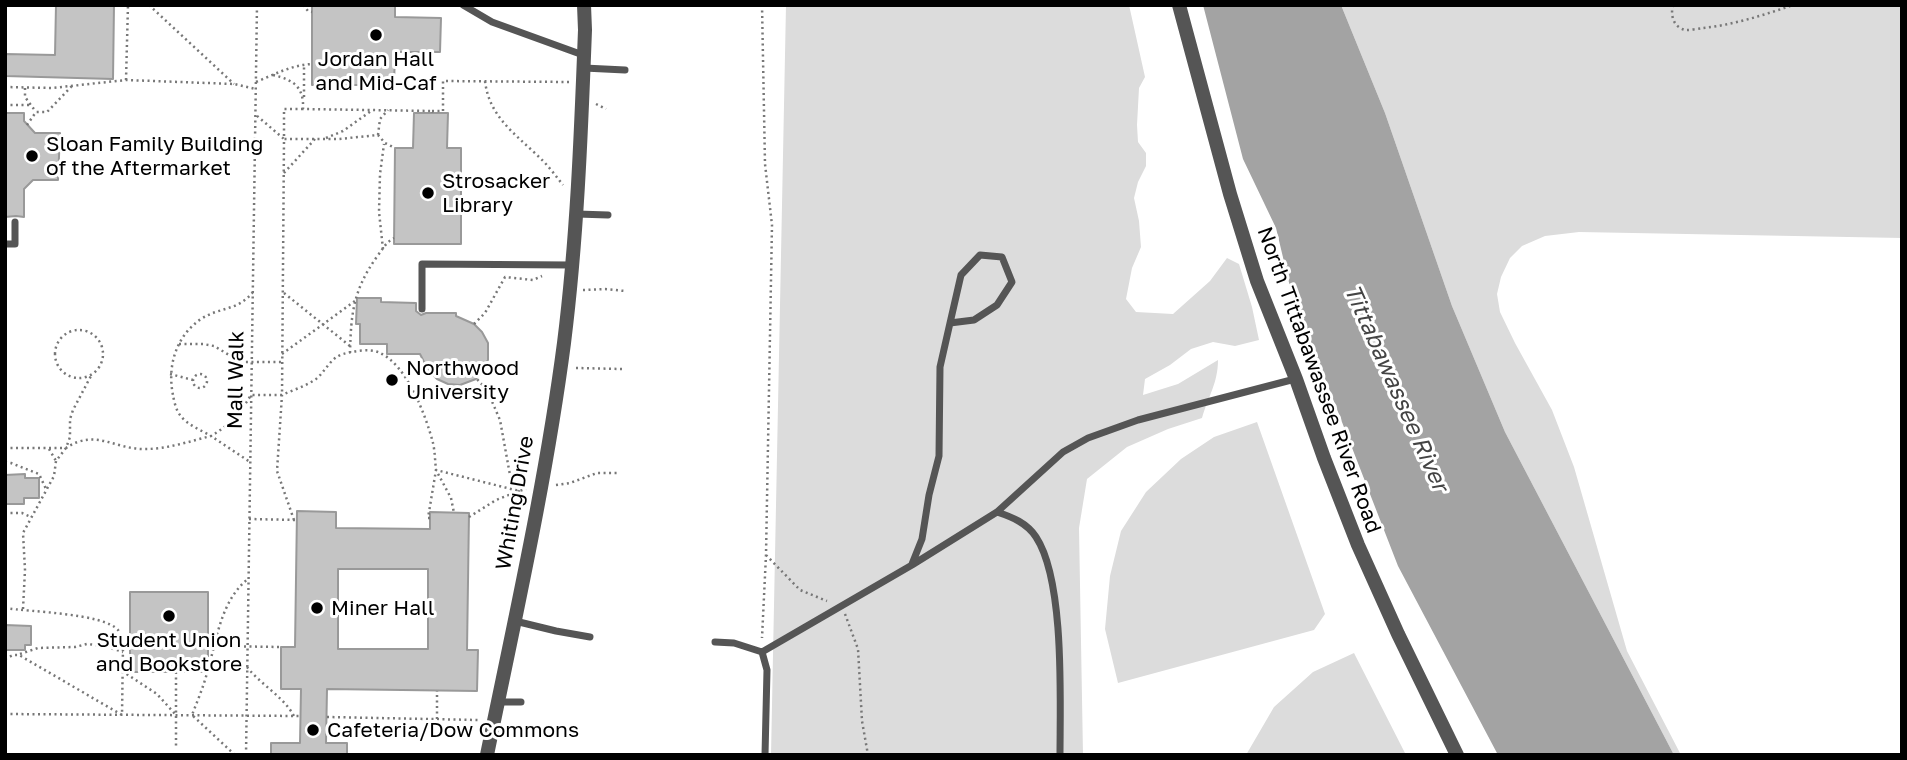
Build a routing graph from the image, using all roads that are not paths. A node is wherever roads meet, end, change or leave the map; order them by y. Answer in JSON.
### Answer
{"nodes":[{"id":1,"x":463,"y":5,"type":"edge"},
{"id":2,"x":584,"y":5,"type":"edge"},
{"id":3,"x":1179,"y":5,"type":"edge"},
{"id":4,"x":584,"y":62,"type":"junction"},
{"id":5,"x":625,"y":70,"type":"dead end"},
{"id":6,"x":577,"y":214,"type":"junction"},
{"id":7,"x":608,"y":215,"type":"dead end"},
{"id":8,"x":15,"y":222,"type":"dead end"},
{"id":9,"x":5,"y":244,"type":"edge"},
{"id":10,"x":572,"y":265,"type":"junction"},
{"id":11,"x":422,"y":309,"type":"dead end"},
{"id":12,"x":950,"y":323,"type":"junction"},
{"id":13,"x":1296,"y":379,"type":"junction"},
{"id":14,"x":996,"y":512,"type":"junction"},
{"id":15,"x":912,"y":565,"type":"junction"},
{"id":16,"x":514,"y":621,"type":"junction"},
{"id":17,"x":590,"y":637,"type":"dead end"},
{"id":18,"x":715,"y":642,"type":"dead end"},
{"id":19,"x":762,"y":652,"type":"junction"},
{"id":20,"x":498,"y":702,"type":"junction"},
{"id":21,"x":521,"y":702,"type":"dead end"},
{"id":22,"x":487,"y":755,"type":"edge"},
{"id":23,"x":765,"y":755,"type":"edge"},
{"id":24,"x":1060,"y":755,"type":"edge"},
{"id":25,"x":1457,"y":755,"type":"edge"}],
"edges":[{"from":1,"to":4,"type":"lane"},
{"from":2,"to":4,"type":"street","name":"Whiting Drive"},
{"from":3,"to":13,"type":"street","name":"North Tittabawassee River Road"},
{"from":4,"to":5,"type":"lane"},
{"from":4,"to":6,"type":"street","name":"Whiting Drive"},
{"from":6,"to":7,"type":"lane"},
{"from":6,"to":10,"type":"street","name":"Whiting Drive"},
{"from":8,"to":9,"type":"lane"},
{"from":10,"to":11,"type":"lane"},
{"from":10,"to":16,"type":"street","name":"Whiting Drive"},
{"from":12,"to":12,"type":"lane"},
{"from":12,"to":15,"type":"lane"},
{"from":13,"to":14,"type":"lane"},
{"from":13,"to":25,"type":"street","name":"North Tittabawassee River Road"},
{"from":14,"to":15,"type":"lane"},
{"from":14,"to":24,"type":"lane"},
{"from":15,"to":19,"type":"lane"},
{"from":16,"to":17,"type":"lane"},
{"from":16,"to":20,"type":"street","name":"Whiting Drive"},
{"from":18,"to":19,"type":"lane"},
{"from":19,"to":23,"type":"lane"},
{"from":20,"to":21,"type":"lane"},
{"from":20,"to":22,"type":"street","name":"Whiting Drive"}]}
